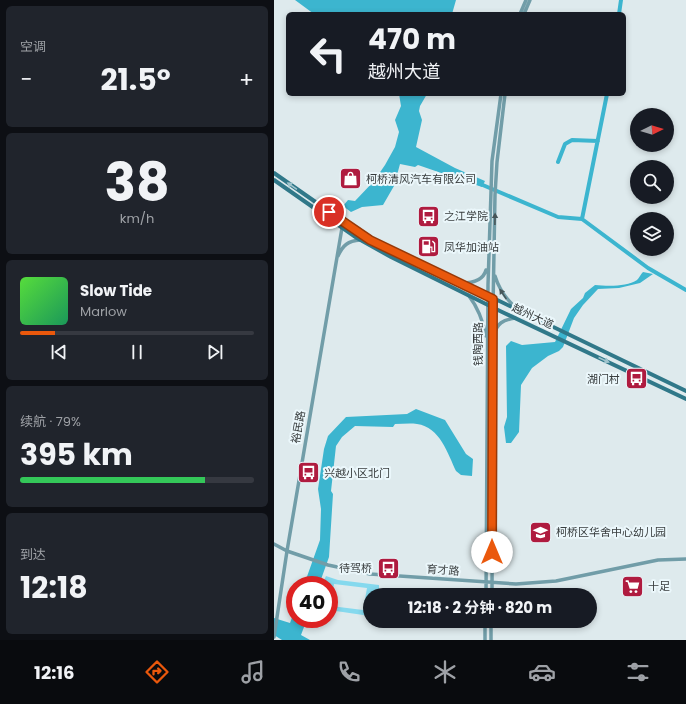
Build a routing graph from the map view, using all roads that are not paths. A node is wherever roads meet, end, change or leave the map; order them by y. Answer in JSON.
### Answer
{"nodes":[{"id":1,"x":526,"y":0,"type":"edge"},
{"id":2,"x":530,"y":0,"type":"edge"},
{"id":3,"x":521,"y":12,"type":"edge"},
{"id":4,"x":525,"y":12,"type":"edge"},
{"id":5,"x":501,"y":96,"type":"edge"},
{"id":6,"x":505,"y":96,"type":"edge"},
{"id":7,"x":274,"y":173,"type":"edge"},
{"id":8,"x":274,"y":180,"type":"edge"},
{"id":9,"x":344,"y":222,"type":"junction"},
{"id":10,"x":342,"y":228,"type":"junction"},
{"id":11,"x":360,"y":240,"type":"junction"},
{"id":12,"x":336,"y":262,"type":"junction"},
{"id":13,"x":488,"y":266,"type":"junction"},
{"id":14,"x":494,"y":272,"type":"junction"},
{"id":15,"x":462,"y":283,"type":"junction"},
{"id":16,"x":488,"y":295,"type":"junction"},
{"id":17,"x":468,"y":296,"type":"junction"},
{"id":18,"x":493,"y":299,"type":"junction"},
{"id":19,"x":487,"y":305,"type":"junction"},
{"id":20,"x":493,"y":308,"type":"junction"},
{"id":21,"x":518,"y":311,"type":"junction"},
{"id":22,"x":516,"y":318,"type":"junction"},
{"id":23,"x":493,"y":340,"type":"junction"},
{"id":24,"x":487,"y":346,"type":"junction"},
{"id":25,"x":686,"y":391,"type":"edge"},
{"id":26,"x":686,"y":399,"type":"edge"},
{"id":27,"x":274,"y":544,"type":"edge"},
{"id":28,"x":287,"y":551,"type":"junction"},
{"id":29,"x":686,"y":559,"type":"edge"},
{"id":30,"x":486,"y":582,"type":"junction"},
{"id":31,"x":492,"y":582,"type":"junction"},
{"id":32,"x":486,"y":588,"type":"edge"},
{"id":33,"x":492,"y":588,"type":"edge"},
{"id":34,"x":485,"y":628,"type":"edge"},
{"id":35,"x":491,"y":628,"type":"edge"},
{"id":36,"x":274,"y":637,"type":"edge"},
{"id":37,"x":485,"y":640,"type":"edge"},
{"id":38,"x":491,"y":640,"type":"edge"}],
"edges":[{"from":1,"to":3,"type":"street"},
{"from":2,"to":4,"type":"street"},
{"from":5,"to":13,"type":"street","name":"钱陶西路"},
{"from":14,"to":6,"type":"street","name":"钱陶西路","one_way":true},
{"from":9,"to":7,"type":"main road","name":"越州大道","one_way":true},
{"from":8,"to":10,"type":"main road","name":"越州大道"},
{"from":9,"to":10,"type":"street","name":"裕民路"},
{"from":9,"to":15,"type":"main road","name":"越州大道"},
{"from":10,"to":11,"type":"main road","name":"越州大道"},
{"from":10,"to":12,"type":"street","name":"裕民路"},
{"from":11,"to":12,"type":"street"},
{"from":11,"to":17,"type":"main road","name":"越州大道"},
{"from":12,"to":28,"type":"street","name":"裕民路"},
{"from":13,"to":15,"type":"street"},
{"from":13,"to":16,"type":"street","name":"钱陶西路"},
{"from":14,"to":18,"type":"street","name":"钱陶西路"},
{"from":21,"to":14,"type":"street","one_way":true},
{"from":15,"to":16,"type":"main road","name":"越州大道"},
{"from":16,"to":18,"type":"main road","name":"越州大道"},
{"from":16,"to":19,"type":"street","name":"钱陶西路"},
{"from":17,"to":19,"type":"main road","name":"越州大道"},
{"from":17,"to":24,"type":"street"},
{"from":18,"to":20,"type":"street","name":"钱陶西路"},
{"from":18,"to":21,"type":"main road","name":"越州大道"},
{"from":19,"to":20,"type":"main road","name":"越州大道"},
{"from":19,"to":24,"type":"street","name":"钱陶西路"},
{"from":20,"to":22,"type":"main road","name":"越州大道"},
{"from":20,"to":23,"type":"street","name":"钱陶西路"},
{"from":21,"to":25,"type":"main road","name":"越州大道"},
{"from":22,"to":23,"type":"street"},
{"from":22,"to":26,"type":"main road","name":"越州大道","one_way":true},
{"from":23,"to":31,"type":"street","name":"钱陶西路"},
{"from":24,"to":30,"type":"street","name":"钱陶西路"},
{"from":27,"to":28,"type":"street","name":"育才路"},
{"from":28,"to":30,"type":"street","name":"育才路"},
{"from":28,"to":36,"type":"street","name":"裕民路"},
{"from":29,"to":31,"type":"street","name":"育才路"},
{"from":30,"to":31,"type":"street","name":"育才路"},
{"from":30,"to":32,"type":"street","name":"钱陶西路"},
{"from":31,"to":33,"type":"street","name":"钱陶西路"},
{"from":34,"to":37,"type":"street"},
{"from":35,"to":38,"type":"street"}]}
